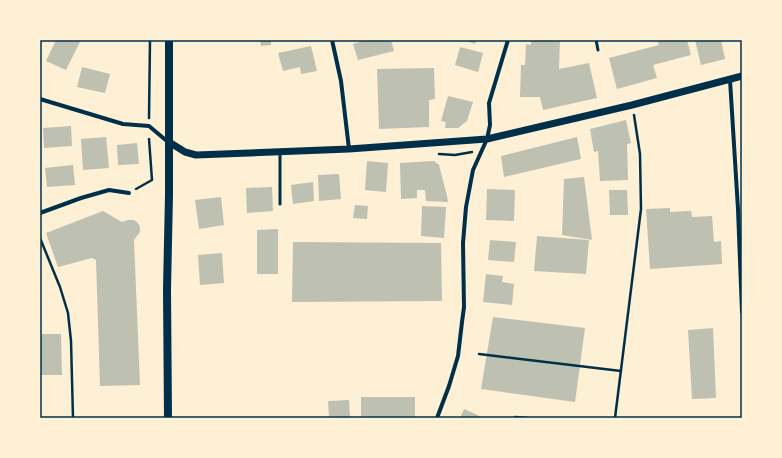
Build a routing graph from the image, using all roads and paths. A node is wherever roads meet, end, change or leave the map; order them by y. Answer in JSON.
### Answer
{"nodes":[{"id":1,"x":150,"y":40,"type":"edge"},
{"id":2,"x":169,"y":40,"type":"edge"},
{"id":3,"x":332,"y":40,"type":"edge"},
{"id":4,"x":508,"y":40,"type":"edge"},
{"id":5,"x":596,"y":40,"type":"edge"},
{"id":6,"x":598,"y":50,"type":"dead end"},
{"id":7,"x":742,"y":76,"type":"edge"},
{"id":8,"x":730,"y":80,"type":"junction"},
{"id":9,"x":40,"y":99,"type":"edge"},
{"id":10,"x":632,"y":105,"type":"junction"},
{"id":11,"x":149,"y":126,"type":"junction"},
{"id":12,"x":487,"y":139,"type":"junction"},
{"id":13,"x":168,"y":142,"type":"junction"},
{"id":14,"x":349,"y":149,"type":"junction"},
{"id":15,"x":280,"y":152,"type":"junction"},
{"id":16,"x":129,"y":193,"type":"joint"},
{"id":17,"x":280,"y":204,"type":"dead end"},
{"id":18,"x":40,"y":214,"type":"edge"},
{"id":19,"x":40,"y":238,"type":"edge"},
{"id":20,"x":742,"y":312,"type":"edge"},
{"id":21,"x":479,"y":354,"type":"dead end"},
{"id":22,"x":621,"y":371,"type":"junction"},
{"id":23,"x":73,"y":418,"type":"edge"},
{"id":24,"x":168,"y":418,"type":"edge"},
{"id":25,"x":437,"y":418,"type":"edge"},
{"id":26,"x":515,"y":418,"type":"edge"},
{"id":27,"x":528,"y":418,"type":"edge"},
{"id":28,"x":615,"y":418,"type":"edge"}],
"edges":[{"from":1,"to":11,"type":"path"},
{"from":2,"to":13,"type":"main road"},
{"from":3,"to":14,"type":"street"},
{"from":4,"to":12,"type":"street"},
{"from":5,"to":6,"type":"lane"},
{"from":7,"to":8,"type":"street"},
{"from":8,"to":10,"type":"street"},
{"from":8,"to":20,"type":"street"},
{"from":9,"to":11,"type":"street"},
{"from":10,"to":12,"type":"street"},
{"from":10,"to":22,"type":"path"},
{"from":11,"to":13,"type":"street"},
{"from":11,"to":16,"type":"path"},
{"from":12,"to":14,"type":"street"},
{"from":12,"to":25,"type":"street"},
{"from":13,"to":15,"type":"street"},
{"from":13,"to":24,"type":"main road"},
{"from":14,"to":15,"type":"street"},
{"from":15,"to":17,"type":"lane"},
{"from":16,"to":18,"type":"street"},
{"from":19,"to":23,"type":"path"},
{"from":21,"to":22,"type":"path"},
{"from":22,"to":28,"type":"path"},
{"from":26,"to":27,"type":"path"}]}
